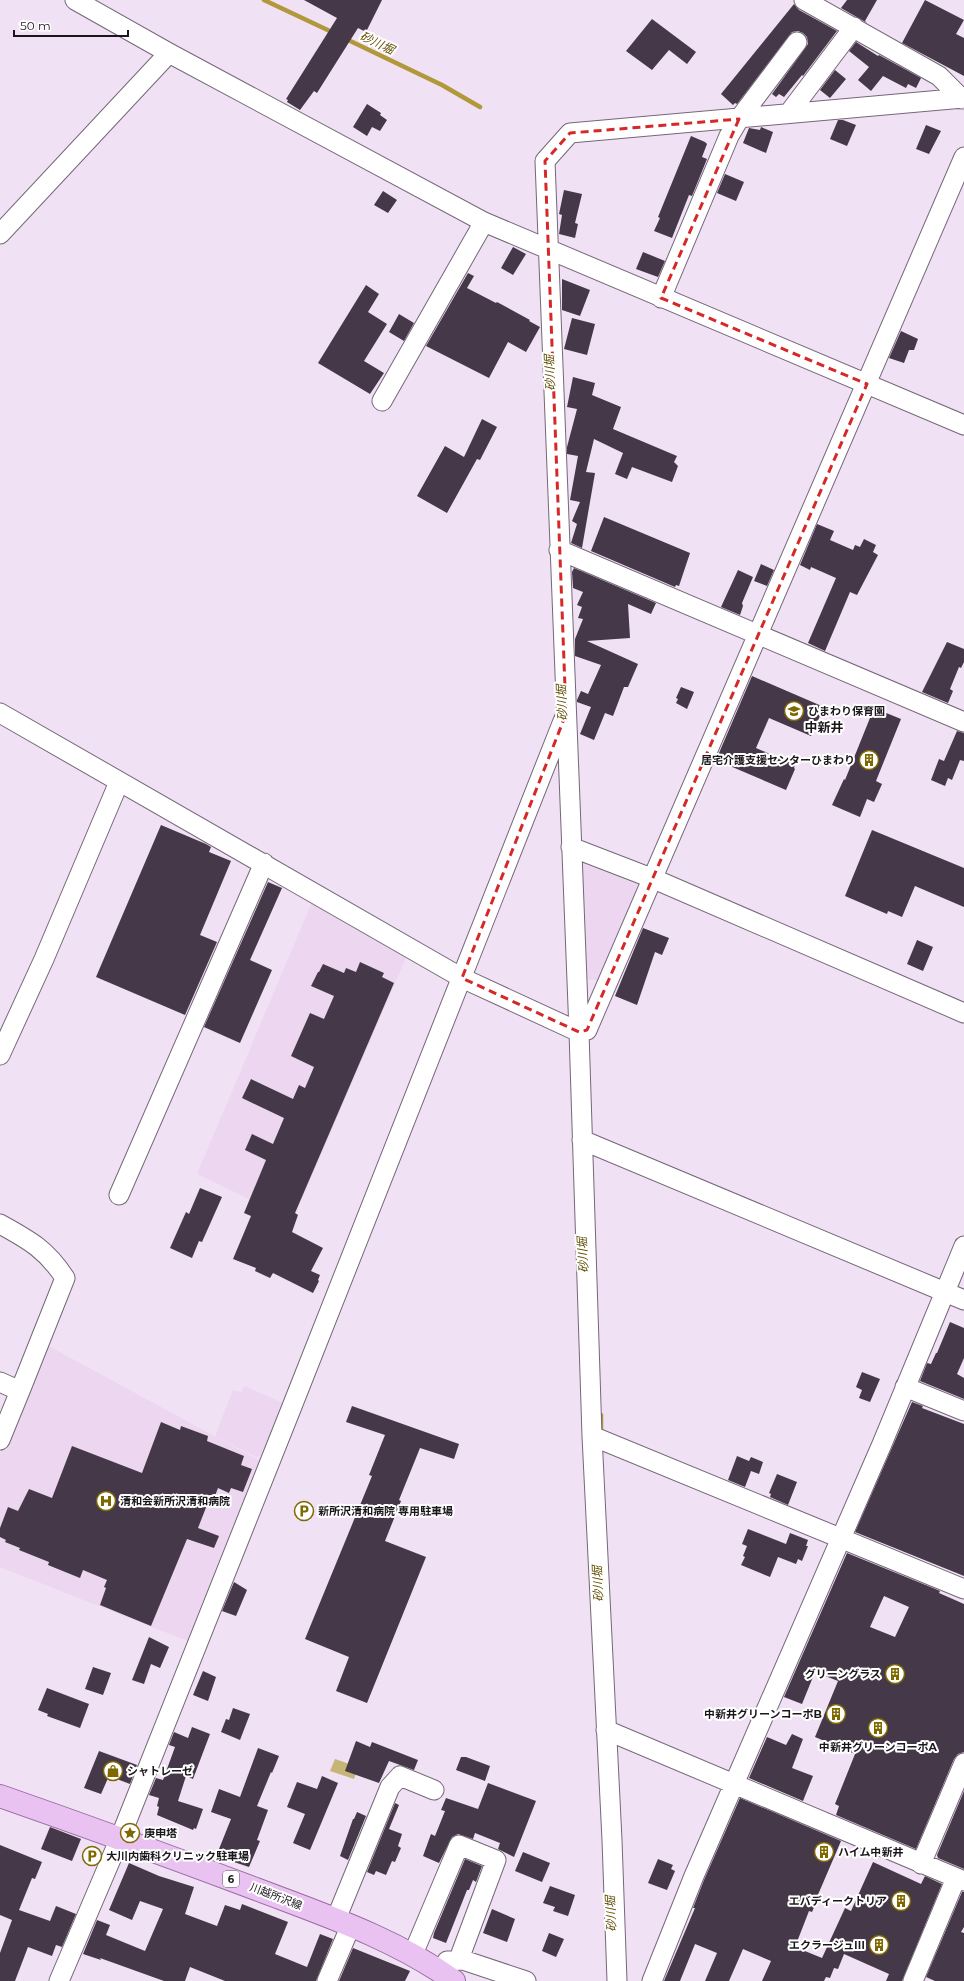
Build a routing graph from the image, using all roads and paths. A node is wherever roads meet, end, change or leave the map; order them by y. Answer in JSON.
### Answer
{"nodes":[{"id":1,"x":75,"y":0,"type":"edge"},
{"id":2,"x":804,"y":0,"type":"edge"},
{"id":3,"x":854,"y":27,"type":"junction"},
{"id":4,"x":797,"y":42,"type":"dead end"},
{"id":5,"x":169,"y":53,"type":"junction"},
{"id":6,"x":963,"y":99,"type":"edge"},
{"id":7,"x":788,"y":113,"type":"junction"},
{"id":8,"x":739,"y":119,"type":"junction"},
{"id":9,"x":964,"y":157,"type":"edge"},
{"id":10,"x":484,"y":222,"type":"junction"},
{"id":11,"x":0,"y":234,"type":"edge"},
{"id":12,"x":548,"y":251,"type":"junction"},
{"id":13,"x":661,"y":298,"type":"junction"},
{"id":14,"x":867,"y":384,"type":"junction"},
{"id":15,"x":382,"y":401,"type":"dead end"},
{"id":16,"x":964,"y":425,"type":"edge"},
{"id":17,"x":559,"y":550,"type":"junction"},
{"id":18,"x":759,"y":634,"type":"junction"},
{"id":19,"x":0,"y":714,"type":"edge"},
{"id":20,"x":566,"y":714,"type":"junction"},
{"id":21,"x":964,"y":722,"type":"edge"},
{"id":22,"x":119,"y":782,"type":"junction"},
{"id":23,"x":571,"y":847,"type":"junction"},
{"id":24,"x":264,"y":864,"type":"junction"},
{"id":25,"x":654,"y":879,"type":"junction"},
{"id":26,"x":462,"y":978,"type":"junction"},
{"id":27,"x":964,"y":1013,"type":"edge"},
{"id":28,"x":579,"y":1032,"type":"junction"},
{"id":29,"x":0,"y":1055,"type":"edge"},
{"id":30,"x":582,"y":1140,"type":"junction"},
{"id":31,"x":119,"y":1195,"type":"dead end"},
{"id":32,"x":0,"y":1224,"type":"edge"},
{"id":33,"x":964,"y":1246,"type":"edge"},
{"id":34,"x":944,"y":1292,"type":"junction"},
{"id":35,"x":964,"y":1300,"type":"edge"},
{"id":36,"x":0,"y":1382,"type":"edge"},
{"id":37,"x":904,"y":1386,"type":"junction"},
{"id":38,"x":20,"y":1391,"type":"junction"},
{"id":39,"x":964,"y":1411,"type":"edge"},
{"id":40,"x":592,"y":1436,"type":"junction"},
{"id":41,"x":0,"y":1440,"type":"edge"},
{"id":42,"x":841,"y":1538,"type":"junction"},
{"id":43,"x":964,"y":1589,"type":"edge"},
{"id":44,"x":606,"y":1730,"type":"junction"},
{"id":45,"x":964,"y":1763,"type":"edge"},
{"id":46,"x":735,"y":1784,"type":"junction"},
{"id":47,"x":434,"y":1790,"type":"dead end"},
{"id":48,"x":0,"y":1796,"type":"edge"},
{"id":49,"x":120,"y":1838,"type":"junction"},
{"id":50,"x":922,"y":1864,"type":"junction"},
{"id":51,"x":960,"y":1879,"type":"edge"},
{"id":52,"x":343,"y":1922,"type":"junction"},
{"id":53,"x":413,"y":1954,"type":"junction"},
{"id":54,"x":458,"y":1959,"type":"junction"},
{"id":55,"x":434,"y":1967,"type":"junction"},
{"id":56,"x":59,"y":1981,"type":"edge"},
{"id":57,"x":327,"y":1981,"type":"edge"},
{"id":58,"x":454,"y":1981,"type":"edge"},
{"id":59,"x":526,"y":1981,"type":"edge"},
{"id":60,"x":617,"y":1981,"type":"edge"},
{"id":61,"x":652,"y":1981,"type":"edge"},
{"id":62,"x":913,"y":1981,"type":"edge"}],
"edges":[{"from":1,"to":5,"type":"street"},
{"from":2,"to":3,"type":"street"},
{"from":3,"to":6,"type":"street"},
{"from":3,"to":7,"type":"street"},
{"from":4,"to":8,"type":"street"},
{"from":5,"to":10,"type":"street"},
{"from":5,"to":11,"type":"street"},
{"from":6,"to":7,"type":"street"},
{"from":7,"to":8,"type":"street"},
{"from":8,"to":12,"type":"street"},
{"from":8,"to":13,"type":"street"},
{"from":9,"to":14,"type":"street"},
{"from":10,"to":12,"type":"street"},
{"from":10,"to":15,"type":"street"},
{"from":12,"to":13,"type":"street"},
{"from":12,"to":17,"type":"street"},
{"from":13,"to":14,"type":"street"},
{"from":14,"to":16,"type":"street"},
{"from":14,"to":18,"type":"street"},
{"from":17,"to":18,"type":"street"},
{"from":17,"to":20,"type":"street"},
{"from":18,"to":21,"type":"street"},
{"from":18,"to":25,"type":"street"},
{"from":19,"to":22,"type":"street"},
{"from":20,"to":23,"type":"street"},
{"from":20,"to":26,"type":"street"},
{"from":22,"to":24,"type":"street"},
{"from":22,"to":29,"type":"street"},
{"from":23,"to":25,"type":"street"},
{"from":23,"to":28,"type":"street"},
{"from":24,"to":26,"type":"street"},
{"from":24,"to":31,"type":"street"},
{"from":25,"to":27,"type":"street"},
{"from":25,"to":28,"type":"street"},
{"from":26,"to":28,"type":"street"},
{"from":26,"to":49,"type":"street"},
{"from":28,"to":30,"type":"street"},
{"from":30,"to":34,"type":"street"},
{"from":30,"to":40,"type":"street"},
{"from":32,"to":38,"type":"street"},
{"from":33,"to":34,"type":"street"},
{"from":34,"to":35,"type":"street"},
{"from":34,"to":37,"type":"street"},
{"from":36,"to":38,"type":"street"},
{"from":37,"to":39,"type":"street"},
{"from":37,"to":42,"type":"street"},
{"from":38,"to":41,"type":"street"},
{"from":40,"to":42,"type":"street"},
{"from":40,"to":44,"type":"street"},
{"from":42,"to":43,"type":"street"},
{"from":42,"to":46,"type":"street"},
{"from":44,"to":46,"type":"street"},
{"from":44,"to":60,"type":"street"},
{"from":45,"to":50,"type":"street"},
{"from":46,"to":50,"type":"street"},
{"from":46,"to":61,"type":"street"},
{"from":47,"to":52,"type":"street"},
{"from":48,"to":49,"type":"main road","name":"川越所沢線","number":"6"},
{"from":49,"to":52,"type":"main road","name":"川越所沢線","number":"6"},
{"from":49,"to":56,"type":"street"},
{"from":50,"to":51,"type":"street"},
{"from":51,"to":62,"type":"street"},
{"from":52,"to":53,"type":"main road","name":"川越所沢線","number":"6"},
{"from":52,"to":57,"type":"street"},
{"from":53,"to":54,"type":"street"},
{"from":53,"to":55,"type":"main road","name":"川越所沢線","number":"6"},
{"from":54,"to":55,"type":"street"},
{"from":54,"to":59,"type":"street"},
{"from":55,"to":58,"type":"main road","name":"川越所沢線","number":"6"}]}
